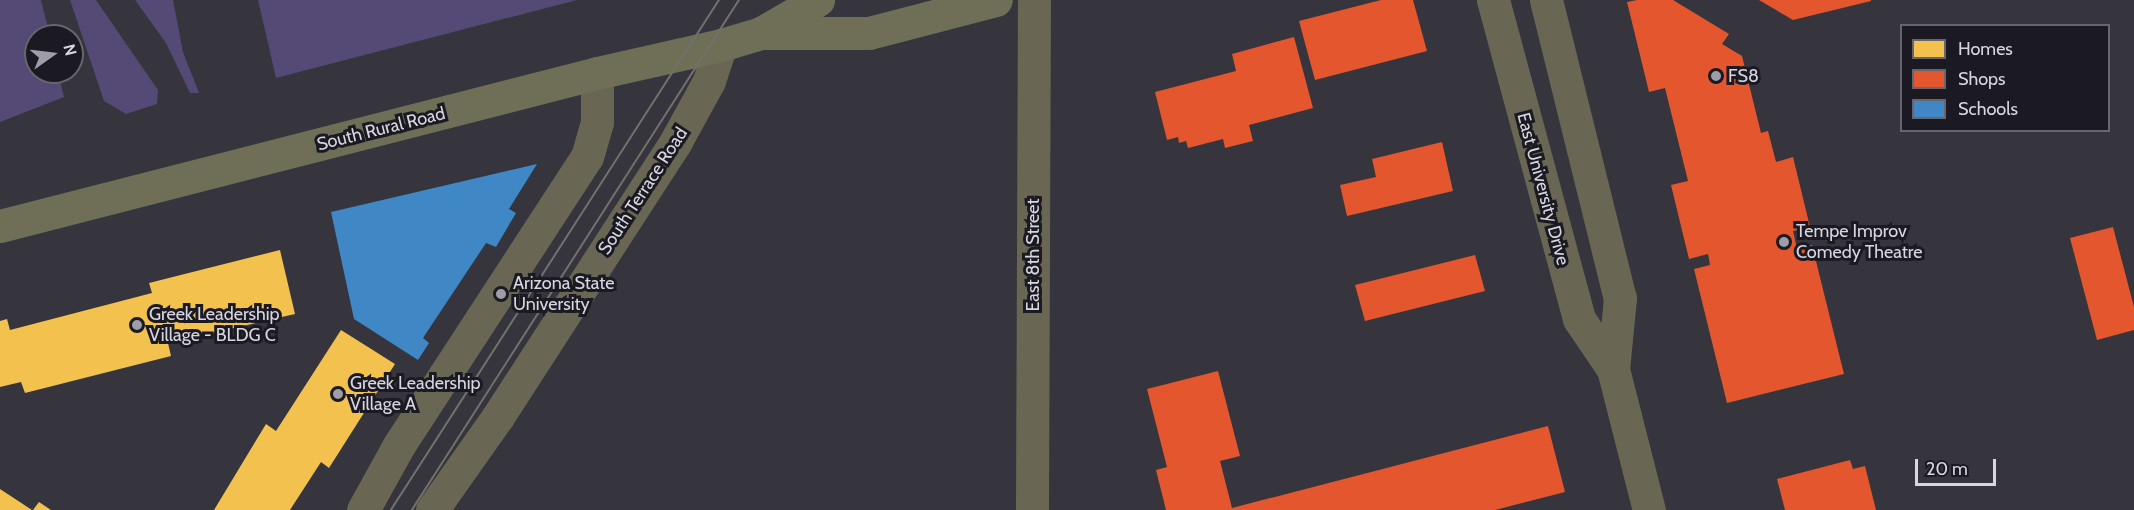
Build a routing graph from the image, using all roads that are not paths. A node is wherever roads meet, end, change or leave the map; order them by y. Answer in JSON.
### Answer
{"nodes":[{"id":1,"x":818,"y":0,"type":"edge"},
{"id":2,"x":996,"y":0,"type":"edge"},
{"id":3,"x":1034,"y":0,"type":"edge"},
{"id":4,"x":1493,"y":0,"type":"edge"},
{"id":5,"x":1546,"y":0,"type":"edge"},
{"id":6,"x":761,"y":33,"type":"junction"},
{"id":7,"x":722,"y":45,"type":"junction"},
{"id":8,"x":597,"y":73,"type":"junction"},
{"id":9,"x":0,"y":226,"type":"edge"},
{"id":10,"x":1613,"y":369,"type":"junction"},
{"id":11,"x":363,"y":510,"type":"edge"},
{"id":12,"x":432,"y":510,"type":"edge"},
{"id":13,"x":1032,"y":510,"type":"edge"},
{"id":14,"x":1649,"y":510,"type":"edge"}],
"edges":[{"from":1,"to":6,"type":"main road","name":"South Rural Road"},
{"from":2,"to":6,"type":"main road","name":"South Rural Road"},
{"from":3,"to":13,"type":"street","name":"East 8th Street"},
{"from":4,"to":10,"type":"street","name":"East University Drive"},
{"from":5,"to":10,"type":"street","name":"East University Drive"},
{"from":6,"to":7,"type":"main road","name":"South Rural Road"},
{"from":7,"to":8,"type":"main road","name":"South Rural Road"},
{"from":7,"to":12,"type":"street","name":"South Terrace Road"},
{"from":8,"to":9,"type":"main road","name":"South Rural Road"},
{"from":8,"to":11,"type":"street"},
{"from":10,"to":14,"type":"street","name":"East University Drive"}]}
